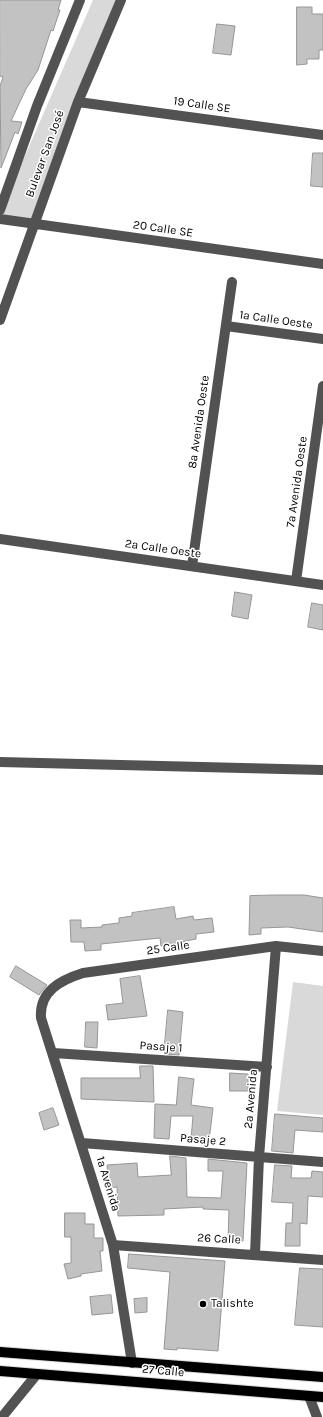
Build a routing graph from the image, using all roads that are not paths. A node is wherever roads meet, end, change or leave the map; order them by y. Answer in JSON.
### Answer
{"nodes":[{"id":1,"x":80,"y":0,"type":"edge"},
{"id":2,"x":121,"y":0,"type":"edge"},
{"id":3,"x":78,"y":102,"type":"junction"},
{"id":4,"x":323,"y":135,"type":"edge"},
{"id":5,"x":0,"y":210,"type":"edge"},
{"id":6,"x":0,"y":219,"type":"edge"},
{"id":7,"x":33,"y":225,"type":"junction"},
{"id":8,"x":323,"y":264,"type":"edge"},
{"id":9,"x":232,"y":282,"type":"dead end"},
{"id":10,"x":0,"y":320,"type":"edge"},
{"id":11,"x":226,"y":326,"type":"junction"},
{"id":12,"x":323,"y":339,"type":"edge"},
{"id":13,"x":323,"y":386,"type":"edge"},
{"id":14,"x":0,"y":539,"type":"edge"},
{"id":15,"x":192,"y":566,"type":"junction"},
{"id":16,"x":296,"y":581,"type":"junction"},
{"id":17,"x":323,"y":585,"type":"edge"},
{"id":18,"x":0,"y":762,"type":"edge"},
{"id":19,"x":323,"y":770,"type":"edge"},
{"id":20,"x":276,"y":946,"type":"junction"},
{"id":21,"x":323,"y":951,"type":"edge"},
{"id":22,"x":42,"y":1018,"type":"joint"},
{"id":23,"x":52,"y":1053,"type":"junction"},
{"id":24,"x":267,"y":1067,"type":"junction"},
{"id":25,"x":82,"y":1143,"type":"junction"},
{"id":26,"x":259,"y":1157,"type":"junction"},
{"id":27,"x":323,"y":1162,"type":"edge"},
{"id":28,"x":113,"y":1245,"type":"junction"},
{"id":29,"x":254,"y":1254,"type":"junction"},
{"id":30,"x":323,"y":1260,"type":"edge"},
{"id":31,"x":0,"y":1352,"type":"edge"},
{"id":32,"x":132,"y":1363,"type":"junction"},
{"id":33,"x":0,"y":1371,"type":"edge"},
{"id":34,"x":37,"y":1374,"type":"junction"},
{"id":35,"x":323,"y":1377,"type":"edge"},
{"id":36,"x":309,"y":1396,"type":"junction"},
{"id":37,"x":323,"y":1397,"type":"edge"},
{"id":38,"x":2,"y":1417,"type":"edge"},
{"id":39,"x":317,"y":1417,"type":"edge"}],
"edges":[{"from":1,"to":5,"type":"street","name":"Bulevar San José"},
{"from":2,"to":3,"type":"street","name":"Bulevar San José"},
{"from":3,"to":4,"type":"street","name":"19 Calle SE"},
{"from":3,"to":7,"type":"street","name":"Bulevar San José"},
{"from":6,"to":7,"type":"street","name":"20 Calle SE"},
{"from":7,"to":8,"type":"street","name":"20 Calle SE"},
{"from":7,"to":10,"type":"street","name":"Bulevar San José"},
{"from":9,"to":11,"type":"street","name":"8a Avenida Oeste"},
{"from":11,"to":12,"type":"street","name":"1a Calle Oeste"},
{"from":11,"to":15,"type":"street","name":"8a Avenida Oeste"},
{"from":13,"to":16,"type":"street","name":"7a Avenida Oeste"},
{"from":14,"to":15,"type":"street","name":"2a Calle Oeste"},
{"from":15,"to":16,"type":"street","name":"2a Calle Oeste"},
{"from":16,"to":17,"type":"street","name":"2a Calle Oeste"},
{"from":18,"to":19,"type":"street"},
{"from":20,"to":21,"type":"street","name":"25 Calle"},
{"from":20,"to":22,"type":"street","name":"25 Calle"},
{"from":20,"to":24,"type":"street","name":"2a Avenida"},
{"from":22,"to":23,"type":"street","name":"1a Avenida"},
{"from":23,"to":24,"type":"street","name":"Pasaje 1"},
{"from":23,"to":25,"type":"street","name":"1a Avenida"},
{"from":24,"to":26,"type":"street","name":"2a Avenida"},
{"from":25,"to":26,"type":"street","name":"Pasaje 2"},
{"from":25,"to":28,"type":"street","name":"1a Avenida"},
{"from":26,"to":27,"type":"street","name":"Pasaje 2"},
{"from":26,"to":29,"type":"street","name":"2a Avenida"},
{"from":28,"to":29,"type":"street","name":"26 Calle"},
{"from":28,"to":32,"type":"street","name":"1a Avenida"},
{"from":29,"to":30,"type":"street","name":"26 Calle"},
{"from":31,"to":32,"type":"main road","name":"27 Calle"},
{"from":32,"to":35,"type":"main road","name":"27 Calle"},
{"from":33,"to":34,"type":"main road","name":"27 Calle"},
{"from":34,"to":36,"type":"main road","name":"27 Calle"},
{"from":34,"to":38,"type":"street"},
{"from":36,"to":37,"type":"main road","name":"27 Calle"},
{"from":36,"to":39,"type":"street"}]}
